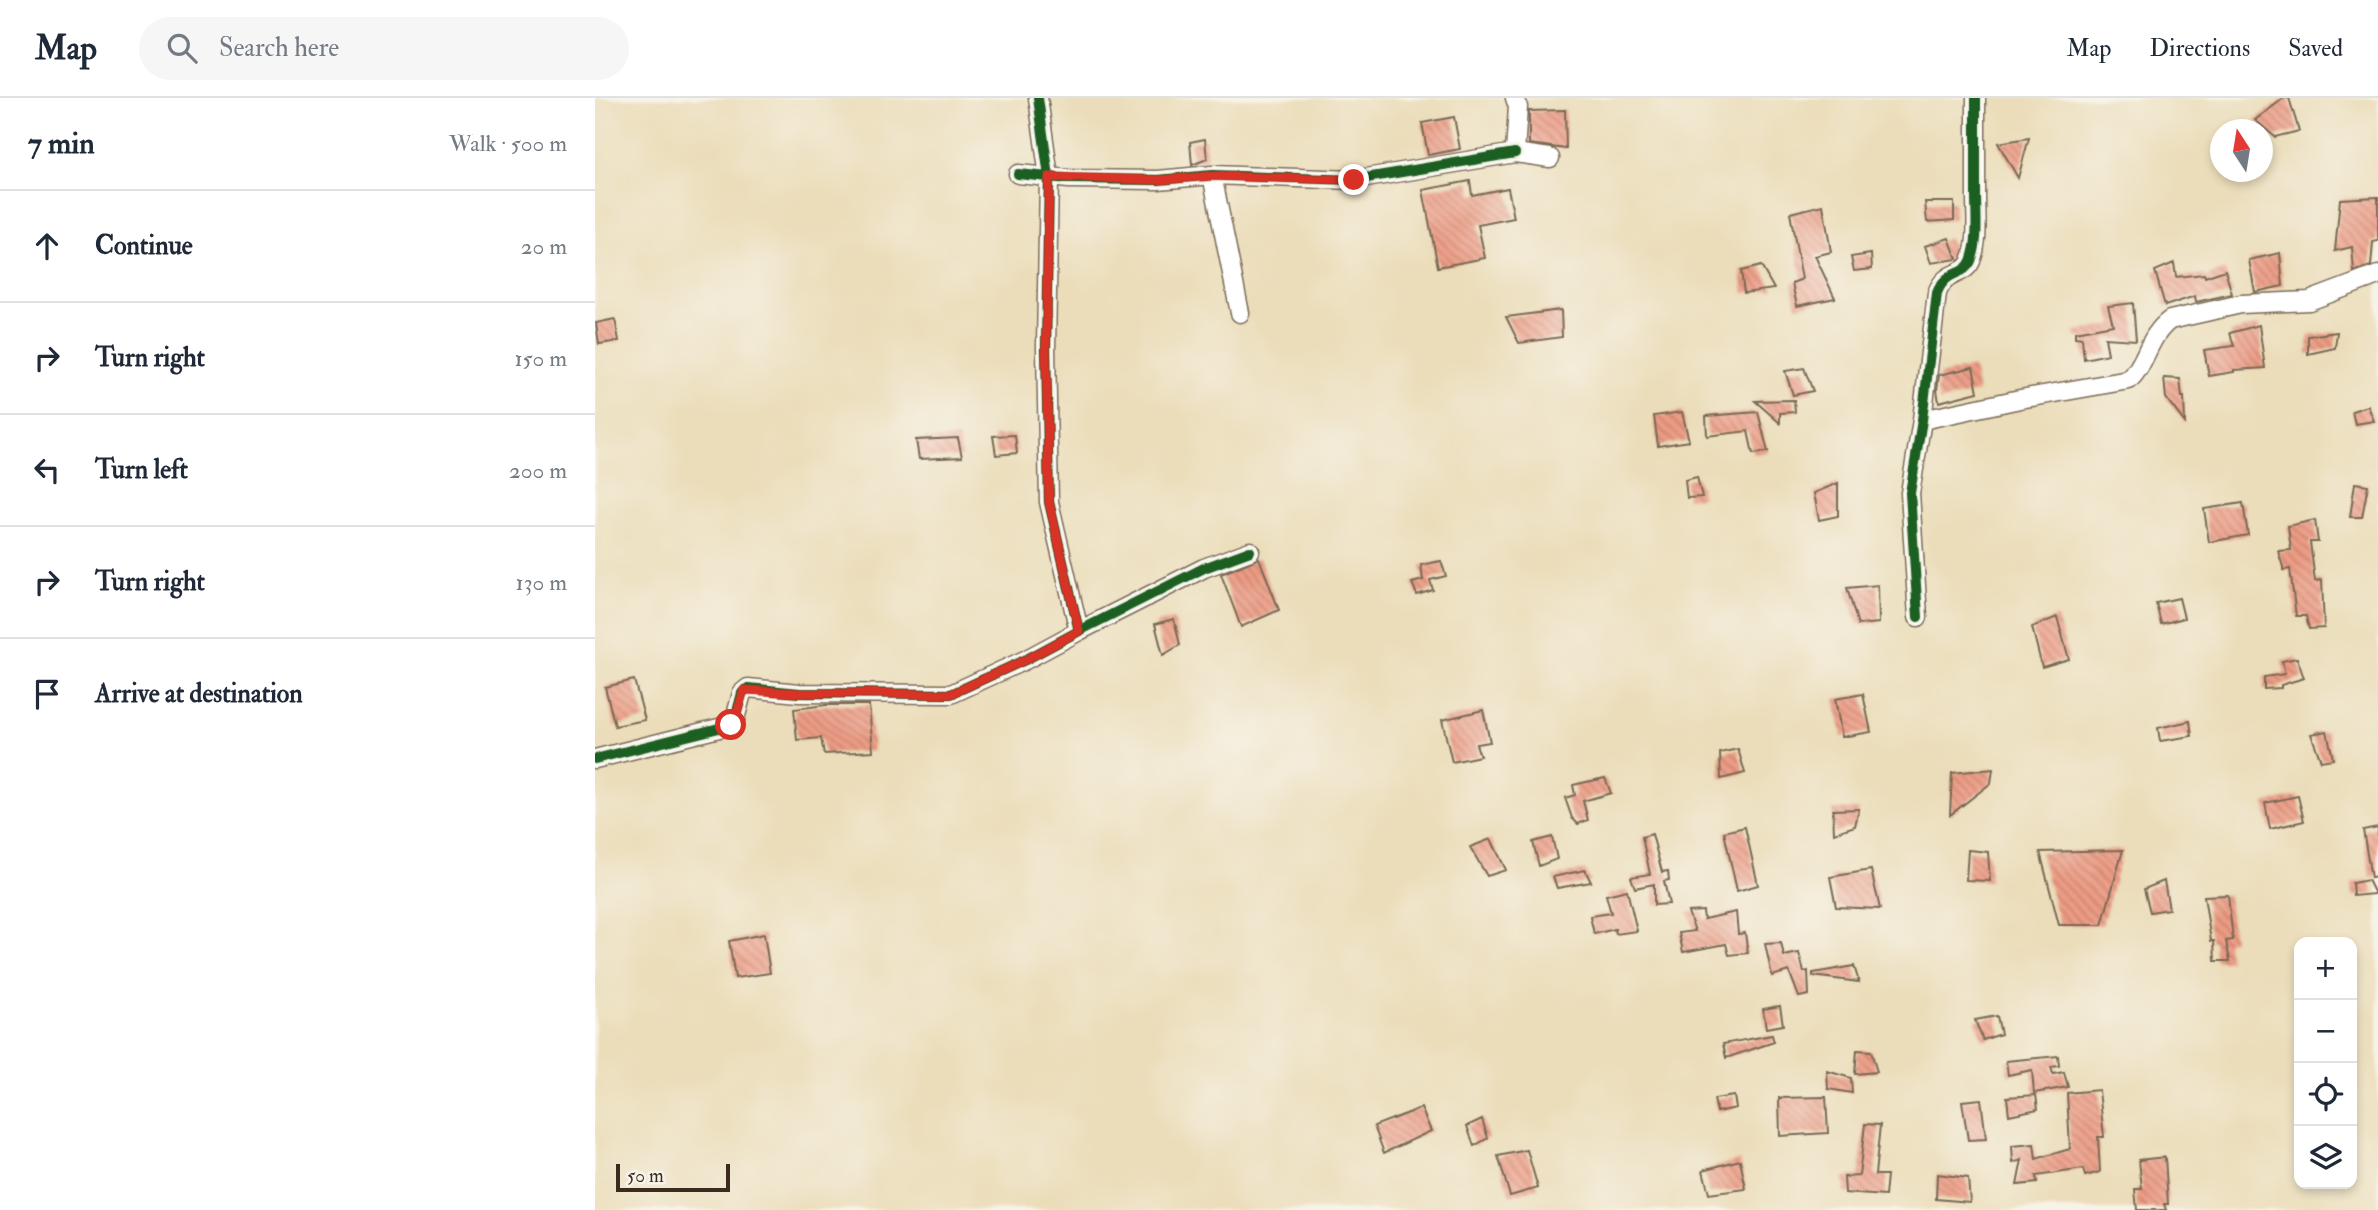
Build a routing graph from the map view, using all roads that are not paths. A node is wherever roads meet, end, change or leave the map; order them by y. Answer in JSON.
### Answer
{"nodes":[{"id":1,"x":1038,"y":98,"type":"edge"},
{"id":2,"x":1515,"y":98,"type":"edge"},
{"id":3,"x":1976,"y":98,"type":"edge"},
{"id":4,"x":1515,"y":153,"type":"junction"},
{"id":5,"x":1550,"y":158,"type":"dead end"},
{"id":6,"x":1018,"y":174,"type":"dead end"},
{"id":7,"x":1212,"y":176,"type":"junction"},
{"id":8,"x":1049,"y":177,"type":"junction"},
{"id":9,"x":2378,"y":275,"type":"edge"},
{"id":10,"x":1240,"y":313,"type":"dead end"},
{"id":11,"x":1922,"y":420,"type":"junction"},
{"id":12,"x":1250,"y":551,"type":"dead end"},
{"id":13,"x":1918,"y":617,"type":"dead end"},
{"id":14,"x":1079,"y":631,"type":"junction"},
{"id":15,"x":595,"y":759,"type":"edge"}],
"edges":[{"from":1,"to":8,"type":"street"},
{"from":2,"to":4,"type":"street"},
{"from":3,"to":11,"type":"street"},
{"from":4,"to":5,"type":"street"},
{"from":4,"to":7,"type":"street"},
{"from":6,"to":8,"type":"street"},
{"from":7,"to":8,"type":"street"},
{"from":7,"to":10,"type":"street"},
{"from":8,"to":14,"type":"street"},
{"from":9,"to":11,"type":"street"},
{"from":11,"to":13,"type":"street"},
{"from":12,"to":14,"type":"street"},
{"from":14,"to":15,"type":"street"}]}
